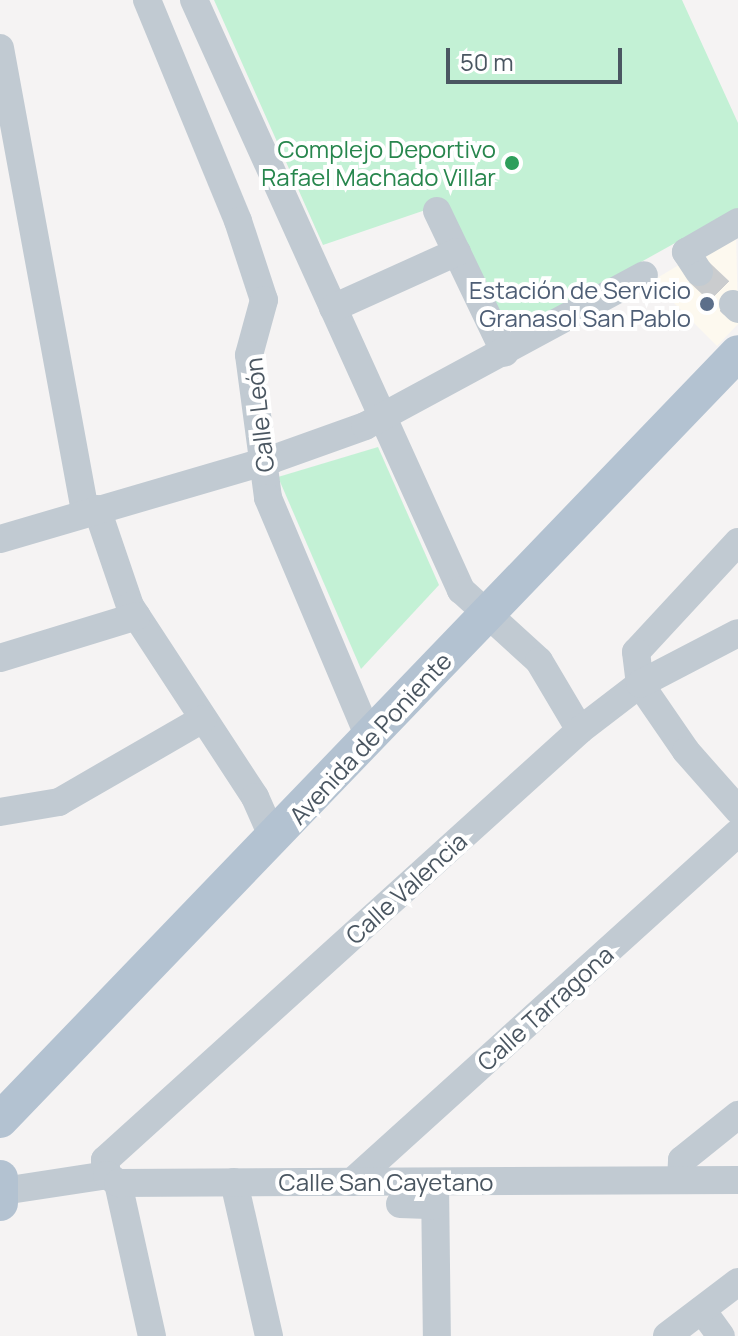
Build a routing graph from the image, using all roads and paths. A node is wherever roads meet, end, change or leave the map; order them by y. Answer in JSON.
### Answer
{"nodes":[{"id":1,"x":147,"y":0,"type":"edge"},
{"id":2,"x":194,"y":0,"type":"edge"},
{"id":3,"x":0,"y":48,"type":"edge"},
{"id":4,"x":437,"y":211,"type":"dead end"},
{"id":5,"x":738,"y":222,"type":"edge"},
{"id":6,"x":457,"y":252,"type":"junction"},
{"id":7,"x":699,"y":272,"type":"dead end"},
{"id":8,"x":644,"y":275,"type":"dead end"},
{"id":9,"x":333,"y":308,"type":"junction"},
{"id":10,"x":505,"y":353,"type":"junction"},
{"id":11,"x":738,"y":353,"type":"edge"},
{"id":12,"x":380,"y":413,"type":"junction"},
{"id":13,"x":262,"y":460,"type":"junction"},
{"id":14,"x":91,"y":511,"type":"junction"},
{"id":15,"x":0,"y":537,"type":"edge"},
{"id":16,"x":738,"y":542,"type":"edge"},
{"id":17,"x":488,"y":614,"type":"junction"},
{"id":18,"x":137,"y":616,"type":"junction"},
{"id":19,"x":738,"y":633,"type":"edge"},
{"id":20,"x":0,"y":658,"type":"edge"},
{"id":21,"x":640,"y":684,"type":"junction"},
{"id":22,"x":203,"y":719,"type":"junction"},
{"id":23,"x":580,"y":730,"type":"junction"},
{"id":24,"x":369,"y":737,"type":"junction"},
{"id":25,"x":738,"y":810,"type":"edge"},
{"id":26,"x":0,"y":812,"type":"edge"},
{"id":27,"x":284,"y":830,"type":"junction"},
{"id":28,"x":738,"y":833,"type":"edge"},
{"id":29,"x":738,"y":1115,"type":"edge"},
{"id":30,"x":0,"y":1120,"type":"edge"},
{"id":31,"x":112,"y":1179,"type":"junction"},
{"id":32,"x":681,"y":1180,"type":"junction"},
{"id":33,"x":738,"y":1180,"type":"edge"},
{"id":34,"x":234,"y":1182,"type":"junction"},
{"id":35,"x":352,"y":1182,"type":"junction"},
{"id":36,"x":1,"y":1191,"type":"edge"},
{"id":37,"x":435,"y":1194,"type":"junction"},
{"id":38,"x":400,"y":1204,"type":"dead end"},
{"id":39,"x":738,"y":1282,"type":"edge"},
{"id":40,"x":702,"y":1310,"type":"junction"},
{"id":41,"x":152,"y":1336,"type":"edge"},
{"id":42,"x":269,"y":1336,"type":"edge"},
{"id":43,"x":437,"y":1336,"type":"edge"},
{"id":44,"x":667,"y":1336,"type":"edge"},
{"id":45,"x":721,"y":1336,"type":"edge"}],
"edges":[{"from":1,"to":13,"type":"street","name":"Calle León"},
{"from":2,"to":9,"type":"street"},
{"from":3,"to":14,"type":"street"},
{"from":4,"to":6,"type":"street"},
{"from":5,"to":7,"type":"street"},
{"from":6,"to":9,"type":"street"},
{"from":6,"to":10,"type":"street"},
{"from":8,"to":10,"type":"street"},
{"from":9,"to":12,"type":"street"},
{"from":10,"to":12,"type":"street"},
{"from":11,"to":17,"type":"main road","name":"Avenida de Poniente"},
{"from":12,"to":13,"type":"street"},
{"from":12,"to":17,"type":"street"},
{"from":13,"to":14,"type":"street"},
{"from":13,"to":24,"type":"street","name":"Calle León"},
{"from":14,"to":15,"type":"street"},
{"from":14,"to":18,"type":"street"},
{"from":16,"to":21,"type":"street"},
{"from":17,"to":23,"type":"street"},
{"from":17,"to":24,"type":"main road","name":"Avenida de Poniente"},
{"from":18,"to":20,"type":"street"},
{"from":18,"to":22,"type":"street"},
{"from":19,"to":21,"type":"street","name":"Calle Valencia"},
{"from":21,"to":23,"type":"street","name":"Calle Valencia"},
{"from":21,"to":25,"type":"street"},
{"from":22,"to":26,"type":"street"},
{"from":22,"to":27,"type":"street"},
{"from":23,"to":31,"type":"street","name":"Calle Valencia"},
{"from":24,"to":27,"type":"main road","name":"Avenida de Poniente"},
{"from":27,"to":30,"type":"main road","name":"Avenida de Poniente"},
{"from":28,"to":35,"type":"street","name":"Calle Tarragona"},
{"from":29,"to":32,"type":"street"},
{"from":31,"to":34,"type":"street","name":"Calle San Cayetano"},
{"from":31,"to":36,"type":"street","name":"Calle San Cayetano"},
{"from":31,"to":41,"type":"street"},
{"from":32,"to":33,"type":"street","name":"Calle San Cayetano"},
{"from":32,"to":37,"type":"street","name":"Calle San Cayetano"},
{"from":34,"to":35,"type":"street","name":"Calle San Cayetano"},
{"from":34,"to":42,"type":"street"},
{"from":35,"to":37,"type":"street","name":"Calle San Cayetano"},
{"from":37,"to":38,"type":"street"},
{"from":37,"to":43,"type":"street"},
{"from":39,"to":40,"type":"street"},
{"from":40,"to":44,"type":"street"},
{"from":40,"to":45,"type":"street"}]}
